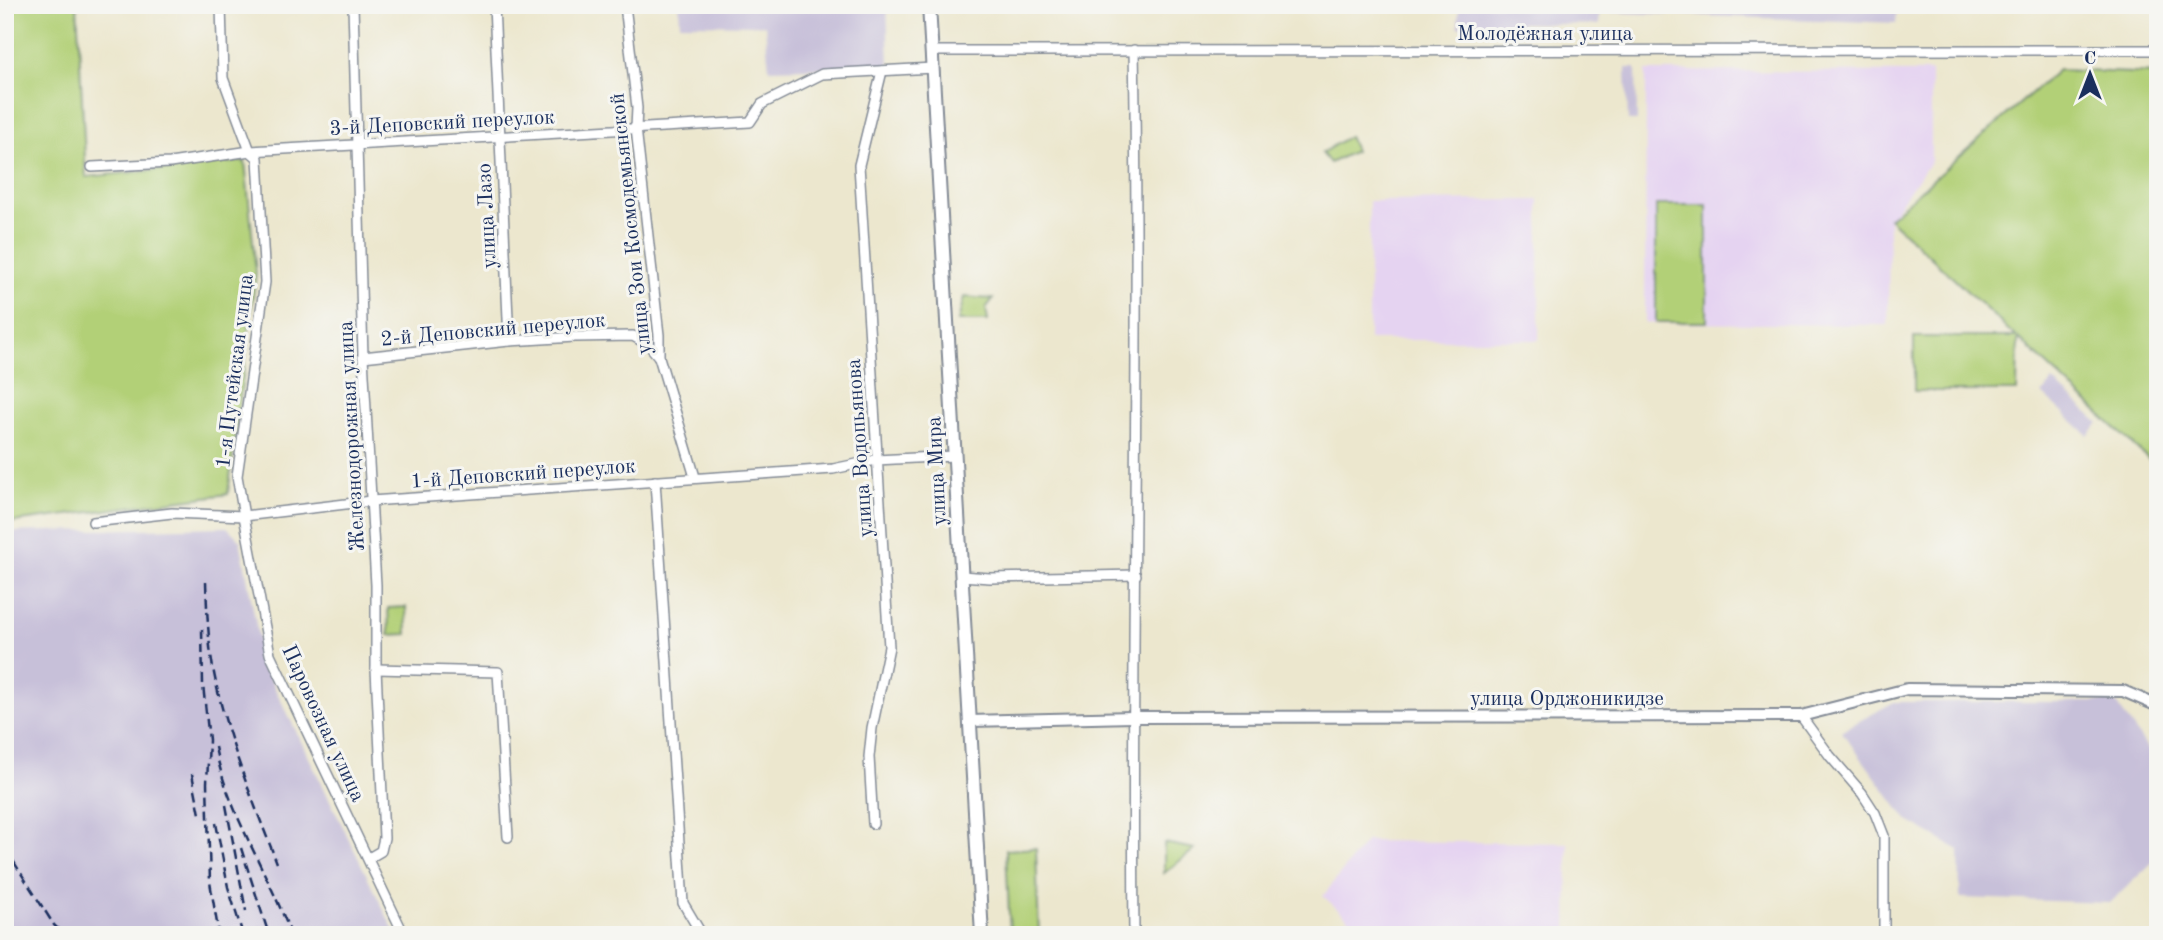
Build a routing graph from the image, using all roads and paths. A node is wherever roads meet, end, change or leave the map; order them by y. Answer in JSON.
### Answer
{"nodes":[{"id":1,"x":221,"y":5,"type":"edge"},
{"id":2,"x":353,"y":5,"type":"edge"},
{"id":3,"x":494,"y":5,"type":"edge"},
{"id":4,"x":625,"y":5,"type":"edge"},
{"id":5,"x":929,"y":5,"type":"edge"},
{"id":6,"x":1134,"y":50,"type":"junction"},
{"id":7,"x":2158,"y":50,"type":"edge"},
{"id":8,"x":932,"y":51,"type":"junction"},
{"id":9,"x":933,"y":68,"type":"junction"},
{"id":10,"x":881,"y":71,"type":"junction"},
{"id":11,"x":636,"y":128,"type":"junction"},
{"id":12,"x":499,"y":136,"type":"junction"},
{"id":13,"x":356,"y":144,"type":"junction"},
{"id":14,"x":250,"y":151,"type":"junction"},
{"id":15,"x":92,"y":167,"type":"dead end"},
{"id":16,"x":509,"y":341,"type":"junction"},
{"id":17,"x":363,"y":357,"type":"junction"},
{"id":18,"x":659,"y":357,"type":"junction"},
{"id":19,"x":954,"y":456,"type":"junction"},
{"id":20,"x":876,"y":460,"type":"junction"},
{"id":21,"x":695,"y":477,"type":"junction"},
{"id":22,"x":655,"y":481,"type":"junction"},
{"id":23,"x":371,"y":500,"type":"junction"},
{"id":24,"x":244,"y":516,"type":"junction"},
{"id":25,"x":93,"y":522,"type":"dead end"},
{"id":26,"x":1136,"y":575,"type":"junction"},
{"id":27,"x":961,"y":576,"type":"junction"},
{"id":28,"x":376,"y":669,"type":"junction"},
{"id":29,"x":2158,"y":706,"type":"edge"},
{"id":30,"x":1801,"y":716,"type":"junction"},
{"id":31,"x":1133,"y":717,"type":"junction"},
{"id":32,"x":970,"y":721,"type":"junction"},
{"id":33,"x":873,"y":824,"type":"dead end"},
{"id":34,"x":508,"y":837,"type":"dead end"},
{"id":35,"x":369,"y":858,"type":"junction"},
{"id":36,"x":404,"y":935,"type":"edge"},
{"id":37,"x":702,"y":935,"type":"edge"},
{"id":38,"x":982,"y":935,"type":"edge"},
{"id":39,"x":1134,"y":935,"type":"edge"},
{"id":40,"x":1884,"y":935,"type":"edge"}],
"edges":[{"from":1,"to":14,"type":"street","name":"1-я Путейская улица"},
{"from":2,"to":13,"type":"street","name":"Железнодорожная улица"},
{"from":3,"to":12,"type":"street","name":"улица Лазо"},
{"from":4,"to":11,"type":"street","name":"улица Зои Космодемьянской"},
{"from":5,"to":8,"type":"main road","name":"улица Мира"},
{"from":6,"to":7,"type":"street","name":"Молодёжная улица"},
{"from":6,"to":8,"type":"street","name":"Молодёжная улица"},
{"from":6,"to":26,"type":"street"},
{"from":8,"to":9,"type":"main road","name":"улица Мира"},
{"from":9,"to":10,"type":"street"},
{"from":9,"to":19,"type":"main road","name":"улица Мира"},
{"from":10,"to":11,"type":"street","name":"3-й Деповский переулок"},
{"from":10,"to":20,"type":"street","name":"улица Водопьянова"},
{"from":11,"to":12,"type":"street","name":"3-й Деповский переулок"},
{"from":11,"to":18,"type":"street","name":"улица Зои Космодемьянской"},
{"from":12,"to":13,"type":"street","name":"3-й Деповский переулок"},
{"from":12,"to":16,"type":"street","name":"улица Лазо"},
{"from":13,"to":14,"type":"street","name":"3-й Деповский переулок"},
{"from":13,"to":17,"type":"street","name":"Железнодорожная улица"},
{"from":14,"to":15,"type":"street","name":"3-й Деповский переулок"},
{"from":14,"to":24,"type":"street","name":"1-я Путейская улица"},
{"from":16,"to":17,"type":"street","name":"2-й Деповский переулок"},
{"from":16,"to":18,"type":"street","name":"2-й Деповский переулок"},
{"from":17,"to":23,"type":"street","name":"Железнодорожная улица"},
{"from":18,"to":21,"type":"street","name":"улица Зои Космодемьянской"},
{"from":19,"to":20,"type":"street","name":"1-й Деповский переулок"},
{"from":19,"to":27,"type":"main road","name":"улица Мира"},
{"from":20,"to":21,"type":"street","name":"1-й Деповский переулок"},
{"from":20,"to":33,"type":"street","name":"улица Водопьянова"},
{"from":21,"to":22,"type":"street","name":"1-й Деповский переулок"},
{"from":22,"to":23,"type":"street","name":"1-й Деповский переулок"},
{"from":22,"to":37,"type":"street"},
{"from":23,"to":24,"type":"street","name":"1-й Деповский переулок"},
{"from":23,"to":28,"type":"street","name":"Железнодорожная улица"},
{"from":24,"to":25,"type":"street","name":"1-й Деповский переулок"},
{"from":24,"to":35,"type":"street","name":"Паровозная улица"},
{"from":26,"to":27,"type":"street"},
{"from":26,"to":31,"type":"street"},
{"from":27,"to":32,"type":"main road","name":"улица Мира"},
{"from":28,"to":34,"type":"street"},
{"from":28,"to":35,"type":"street","name":"Железнодорожная улица"},
{"from":29,"to":30,"type":"street","name":"улица Орджоникидзе"},
{"from":30,"to":31,"type":"street","name":"улица Орджоникидзе"},
{"from":30,"to":40,"type":"street"},
{"from":31,"to":32,"type":"street","name":"улица Орджоникидзе"},
{"from":31,"to":39,"type":"street"},
{"from":32,"to":38,"type":"main road","name":"улица Мира"},
{"from":35,"to":36,"type":"street","name":"Паровозная улица"}]}
